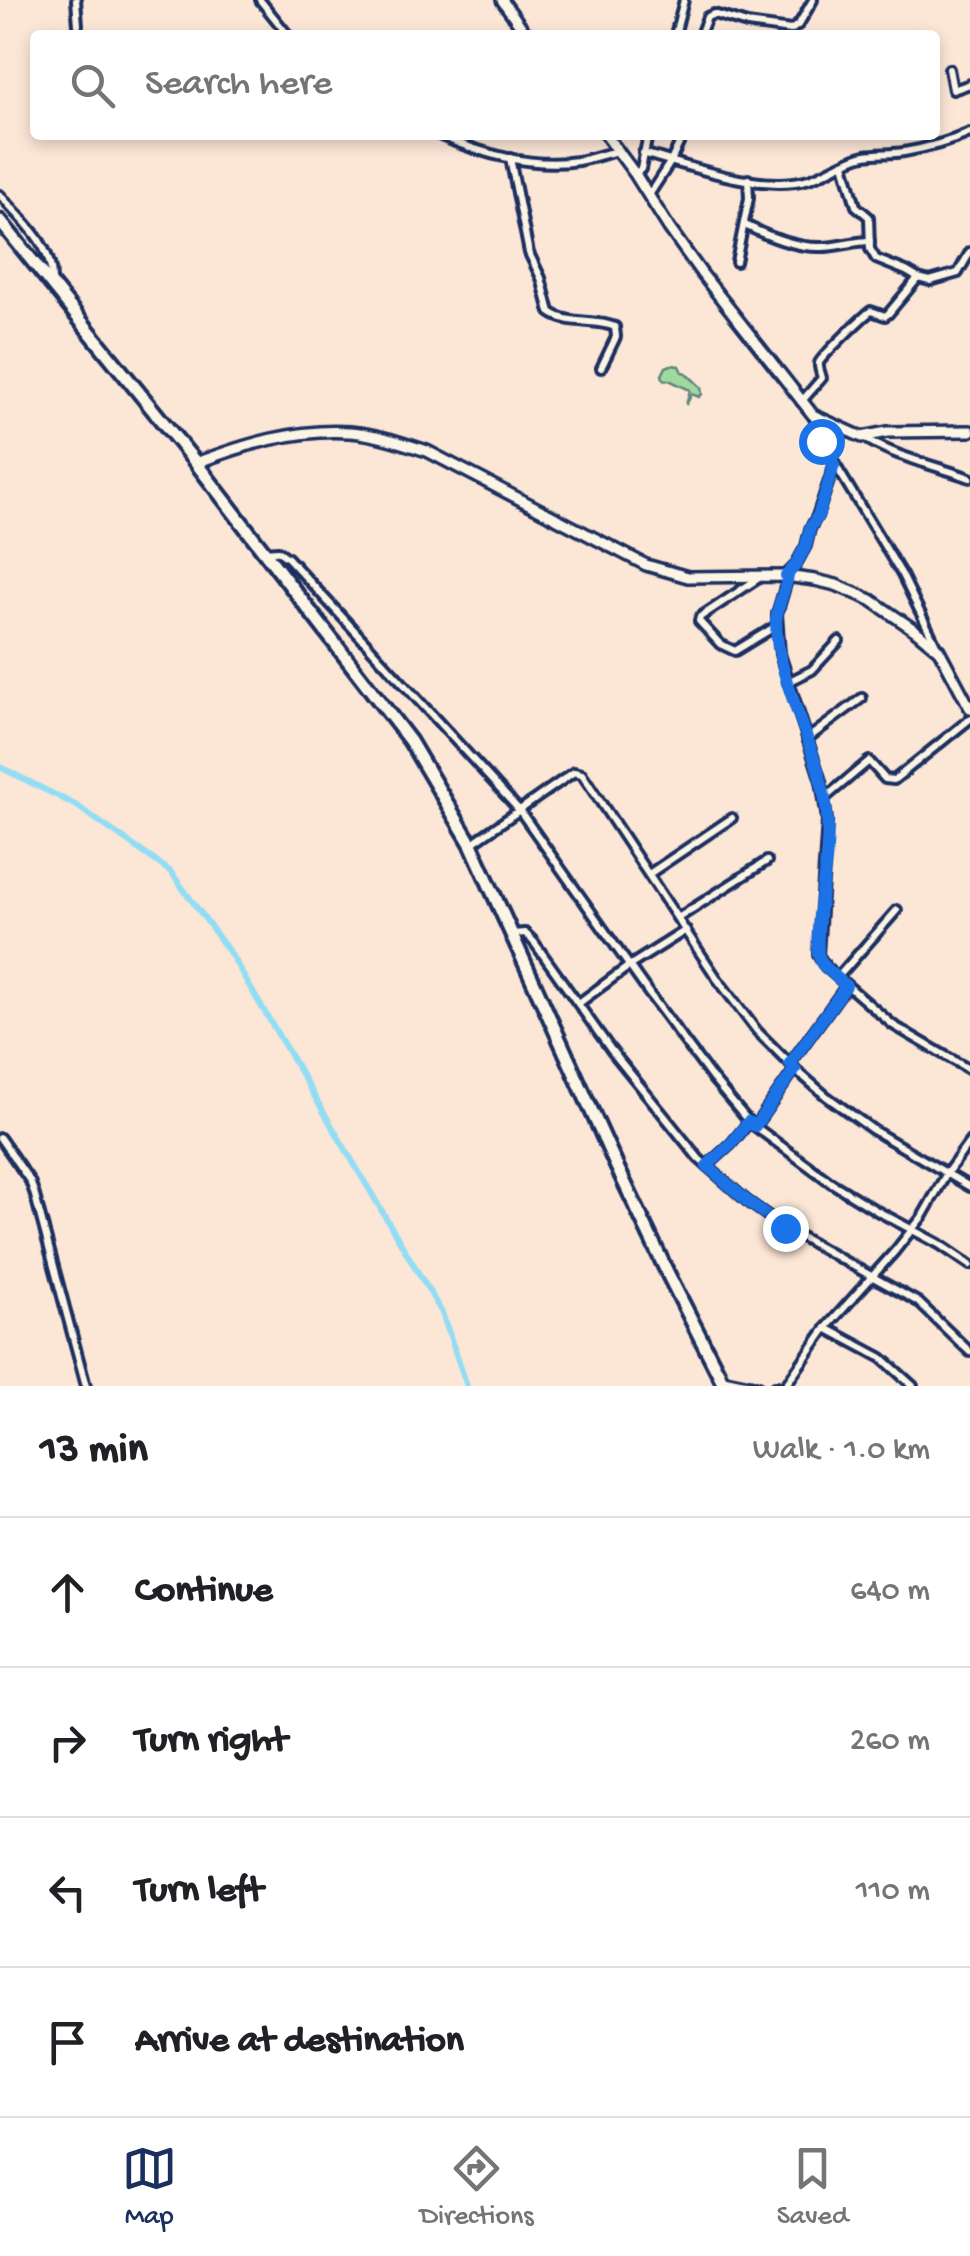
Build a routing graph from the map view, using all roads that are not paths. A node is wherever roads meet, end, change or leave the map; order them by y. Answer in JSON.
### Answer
{"nodes":[{"id":1,"x":76,"y":0,"type":"edge"},
{"id":2,"x":260,"y":0,"type":"edge"},
{"id":3,"x":502,"y":0,"type":"edge"},
{"id":4,"x":684,"y":0,"type":"edge"},
{"id":5,"x":813,"y":0,"type":"edge"},
{"id":6,"x":78,"y":25,"type":"dead end"},
{"id":7,"x":284,"y":30,"type":"edge"},
{"id":8,"x":524,"y":30,"type":"edge"},
{"id":9,"x":676,"y":30,"type":"edge"},
{"id":10,"x":702,"y":30,"type":"edge"},
{"id":11,"x":791,"y":30,"type":"edge"},
{"id":12,"x":791,"y":30,"type":"edge"},
{"id":13,"x":949,"y":69,"type":"dead end"},
{"id":14,"x":970,"y":84,"type":"edge"},
{"id":15,"x":970,"y":133,"type":"edge"},
{"id":16,"x":452,"y":140,"type":"edge"},
{"id":17,"x":610,"y":140,"type":"edge"},
{"id":18,"x":647,"y":140,"type":"edge"},
{"id":19,"x":680,"y":140,"type":"edge"},
{"id":20,"x":618,"y":151,"type":"junction"},
{"id":21,"x":644,"y":153,"type":"junction"},
{"id":22,"x":510,"y":158,"type":"junction"},
{"id":23,"x":671,"y":161,"type":"junction"},
{"id":24,"x":844,"y":164,"type":"junction"},
{"id":25,"x":636,"y":174,"type":"junction"},
{"id":26,"x":748,"y":180,"type":"junction"},
{"id":27,"x":0,"y":195,"type":"edge"},
{"id":28,"x":649,"y":195,"type":"junction"},
{"id":29,"x":0,"y":222,"type":"edge"},
{"id":30,"x":744,"y":225,"type":"junction"},
{"id":31,"x":870,"y":241,"type":"junction"},
{"id":32,"x":970,"y":252,"type":"edge"},
{"id":33,"x":736,"y":262,"type":"dead end"},
{"id":34,"x":959,"y":270,"type":"junction"},
{"id":35,"x":970,"y":274,"type":"edge"},
{"id":36,"x":918,"y":278,"type":"junction"},
{"id":37,"x":52,"y":284,"type":"junction"},
{"id":38,"x":601,"y":368,"type":"dead end"},
{"id":39,"x":801,"y":402,"type":"junction"},
{"id":40,"x":813,"y":415,"type":"junction"},
{"id":41,"x":970,"y":431,"type":"edge"},
{"id":42,"x":862,"y":437,"type":"junction"},
{"id":43,"x":196,"y":463,"type":"junction"},
{"id":44,"x":834,"y":465,"type":"junction"},
{"id":45,"x":970,"y":478,"type":"edge"},
{"id":46,"x":263,"y":553,"type":"junction"},
{"id":47,"x":787,"y":576,"type":"junction"},
{"id":48,"x":761,"y":577,"type":"junction"},
{"id":49,"x":776,"y":626,"type":"junction"},
{"id":50,"x":839,"y":642,"type":"dead end"},
{"id":51,"x":939,"y":650,"type":"junction"},
{"id":52,"x":788,"y":682,"type":"junction"},
{"id":53,"x":862,"y":698,"type":"dead end"},
{"id":54,"x":970,"y":708,"type":"edge"},
{"id":55,"x":970,"y":719,"type":"edge"},
{"id":56,"x":807,"y":739,"type":"junction"},
{"id":57,"x":825,"y":798,"type":"junction"},
{"id":58,"x":520,"y":812,"type":"junction"},
{"id":59,"x":732,"y":818,"type":"dead end"},
{"id":60,"x":471,"y":844,"type":"junction"},
{"id":61,"x":766,"y":861,"type":"dead end"},
{"id":62,"x":649,"y":874,"type":"junction"},
{"id":63,"x":897,"y":910,"type":"dead end"},
{"id":64,"x":678,"y":918,"type":"junction"},
{"id":65,"x":686,"y":930,"type":"junction"},
{"id":66,"x":512,"y":934,"type":"junction"},
{"id":67,"x":629,"y":966,"type":"junction"},
{"id":68,"x":838,"y":977,"type":"junction"},
{"id":69,"x":846,"y":986,"type":"junction"},
{"id":70,"x":579,"y":1004,"type":"junction"},
{"id":71,"x":793,"y":1066,"type":"junction"},
{"id":72,"x":970,"y":1070,"type":"edge"},
{"id":73,"x":752,"y":1124,"type":"junction"},
{"id":74,"x":0,"y":1138,"type":"edge"},
{"id":75,"x":970,"y":1141,"type":"edge"},
{"id":76,"x":707,"y":1166,"type":"junction"},
{"id":77,"x":947,"y":1173,"type":"junction"},
{"id":78,"x":970,"y":1187,"type":"edge"},
{"id":79,"x":912,"y":1228,"type":"junction"},
{"id":80,"x":970,"y":1265,"type":"edge"},
{"id":81,"x":871,"y":1277,"type":"junction"},
{"id":82,"x":826,"y":1328,"type":"junction"},
{"id":83,"x":970,"y":1352,"type":"edge"},
{"id":84,"x":723,"y":1382,"type":"edge"},
{"id":85,"x":86,"y":1386,"type":"edge"},
{"id":86,"x":759,"y":1386,"type":"edge"},
{"id":87,"x":778,"y":1386,"type":"edge"},
{"id":88,"x":913,"y":1386,"type":"edge"}],
"edges":[{"from":1,"to":6,"type":"street"},
{"from":2,"to":7,"type":"street"},
{"from":3,"to":8,"type":"street"},
{"from":4,"to":9,"type":"street"},
{"from":5,"to":12,"type":"street"},
{"from":10,"to":11,"type":"street"},
{"from":13,"to":14,"type":"street"},
{"from":15,"to":24,"type":"street"},
{"from":16,"to":22,"type":"street"},
{"from":17,"to":20,"type":"street"},
{"from":18,"to":21,"type":"street"},
{"from":19,"to":23,"type":"street"},
{"from":20,"to":22,"type":"street"},
{"from":20,"to":25,"type":"street"},
{"from":21,"to":23,"type":"street"},
{"from":21,"to":25,"type":"street"},
{"from":22,"to":38,"type":"street"},
{"from":23,"to":26,"type":"street"},
{"from":23,"to":28,"type":"street"},
{"from":24,"to":26,"type":"street"},
{"from":24,"to":31,"type":"street"},
{"from":25,"to":28,"type":"street"},
{"from":26,"to":30,"type":"street"},
{"from":27,"to":37,"type":"street"},
{"from":28,"to":39,"type":"street"},
{"from":29,"to":37,"type":"highway"},
{"from":30,"to":31,"type":"street"},
{"from":30,"to":33,"type":"street"},
{"from":31,"to":36,"type":"street"},
{"from":32,"to":34,"type":"street"},
{"from":34,"to":35,"type":"street"},
{"from":34,"to":36,"type":"street"},
{"from":36,"to":39,"type":"street"},
{"from":37,"to":43,"type":"highway"},
{"from":39,"to":40,"type":"street"},
{"from":40,"to":42,"type":"street"},
{"from":40,"to":44,"type":"street"},
{"from":41,"to":42,"type":"street"},
{"from":42,"to":45,"type":"street"},
{"from":43,"to":46,"type":"highway"},
{"from":43,"to":48,"type":"street"},
{"from":44,"to":47,"type":"street"},
{"from":44,"to":51,"type":"street"},
{"from":46,"to":58,"type":"street"},
{"from":46,"to":60,"type":"highway"},
{"from":47,"to":48,"type":"street"},
{"from":47,"to":49,"type":"street"},
{"from":47,"to":51,"type":"street"},
{"from":48,"to":49,"type":"street"},
{"from":49,"to":52,"type":"street"},
{"from":50,"to":52,"type":"street"},
{"from":51,"to":54,"type":"street"},
{"from":52,"to":56,"type":"street"},
{"from":53,"to":56,"type":"street"},
{"from":55,"to":57,"type":"street"},
{"from":56,"to":57,"type":"street"},
{"from":57,"to":68,"type":"street"},
{"from":58,"to":60,"type":"street"},
{"from":58,"to":62,"type":"street"},
{"from":58,"to":67,"type":"street"},
{"from":59,"to":62,"type":"street"},
{"from":60,"to":66,"type":"highway"},
{"from":61,"to":64,"type":"street"},
{"from":62,"to":64,"type":"street"},
{"from":63,"to":68,"type":"street"},
{"from":64,"to":65,"type":"street"},
{"from":65,"to":67,"type":"street"},
{"from":65,"to":71,"type":"street"},
{"from":66,"to":70,"type":"street"},
{"from":66,"to":84,"type":"highway"},
{"from":67,"to":70,"type":"street"},
{"from":67,"to":73,"type":"street"},
{"from":68,"to":69,"type":"street"},
{"from":69,"to":71,"type":"street"},
{"from":69,"to":72,"type":"street"},
{"from":70,"to":76,"type":"street"},
{"from":71,"to":73,"type":"street"},
{"from":71,"to":77,"type":"street"},
{"from":73,"to":76,"type":"street"},
{"from":73,"to":79,"type":"street"},
{"from":74,"to":85,"type":"street"},
{"from":75,"to":77,"type":"street"},
{"from":76,"to":81,"type":"street"},
{"from":77,"to":78,"type":"street"},
{"from":77,"to":79,"type":"street"},
{"from":79,"to":80,"type":"street"},
{"from":79,"to":81,"type":"street"},
{"from":81,"to":82,"type":"street"},
{"from":81,"to":83,"type":"street"},
{"from":82,"to":87,"type":"street"},
{"from":82,"to":88,"type":"street"},
{"from":84,"to":86,"type":"street"}]}
